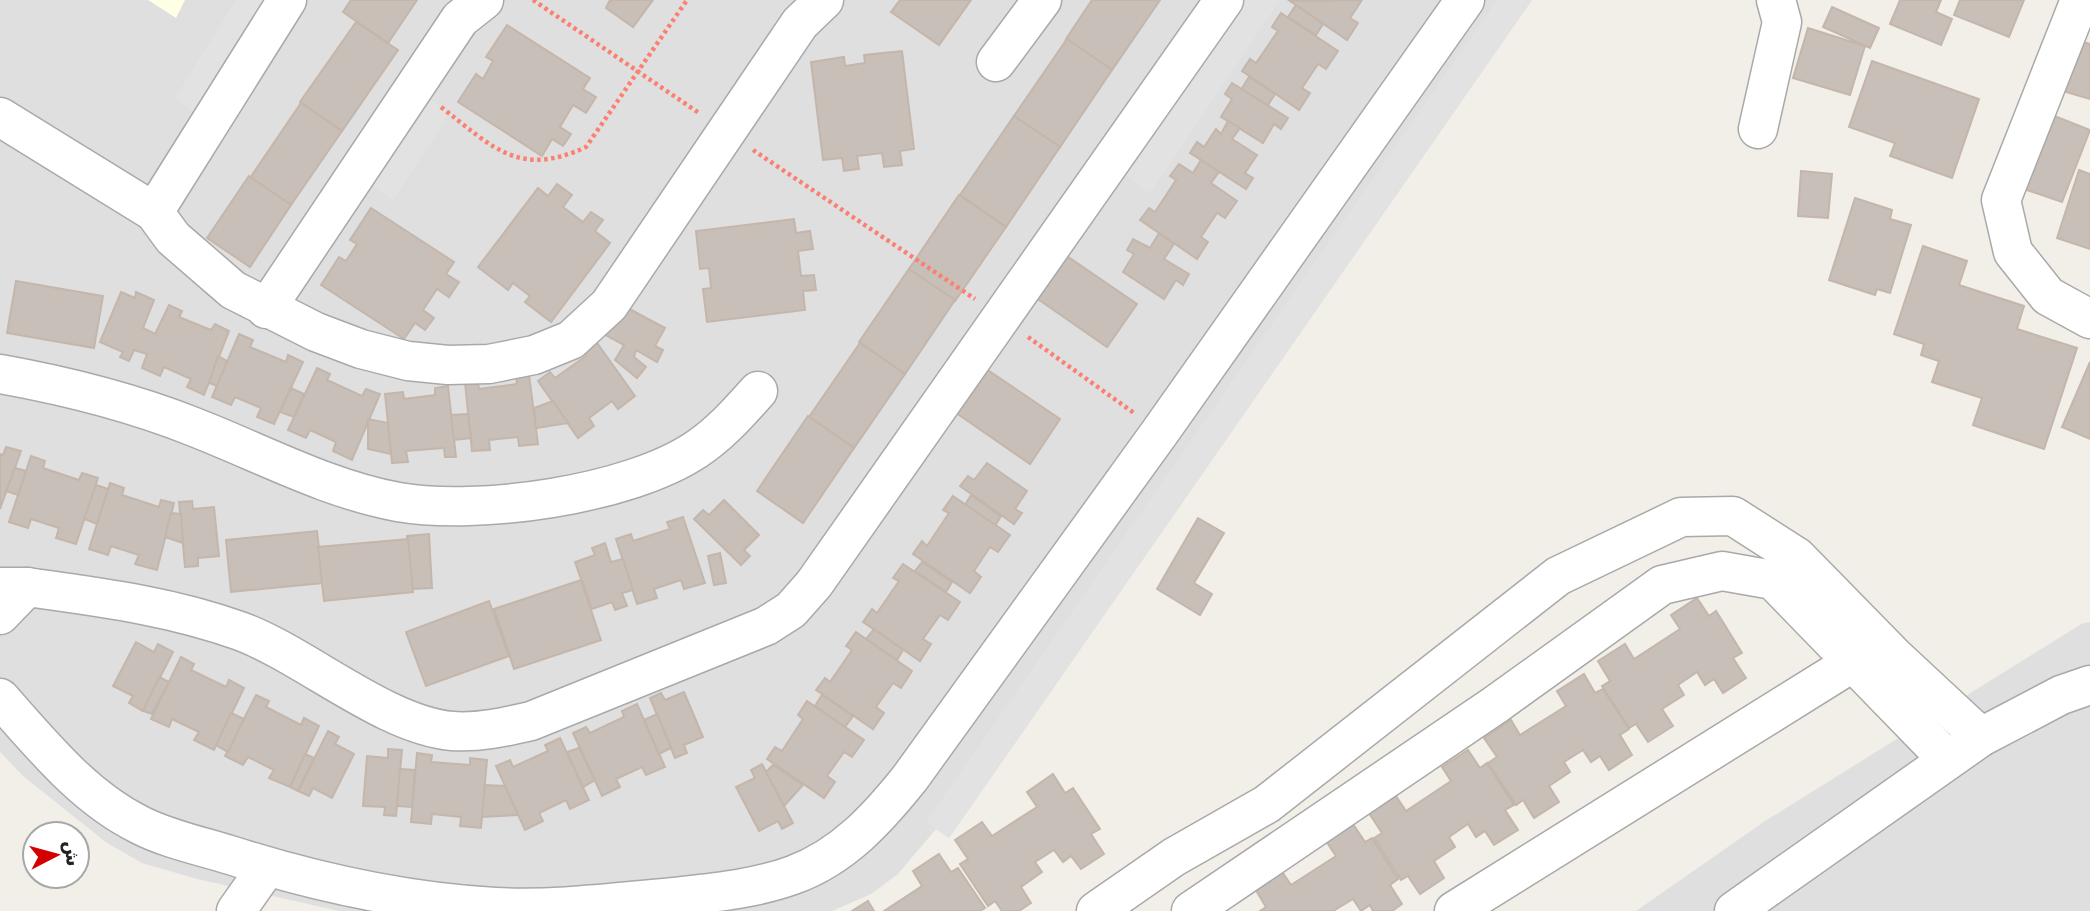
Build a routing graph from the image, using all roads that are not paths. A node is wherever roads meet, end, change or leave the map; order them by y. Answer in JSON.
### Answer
{"nodes":[{"id":1,"x":287,"y":0,"type":"edge"},
{"id":2,"x":484,"y":0,"type":"edge"},
{"id":3,"x":824,"y":0,"type":"edge"},
{"id":4,"x":1041,"y":0,"type":"edge"},
{"id":5,"x":1224,"y":0,"type":"edge"},
{"id":6,"x":1465,"y":0,"type":"edge"},
{"id":7,"x":1776,"y":0,"type":"edge"},
{"id":8,"x":2080,"y":0,"type":"edge"},
{"id":9,"x":996,"y":62,"type":"dead end"},
{"id":10,"x":0,"y":117,"type":"edge"},
{"id":11,"x":1758,"y":129,"type":"dead end"},
{"id":12,"x":154,"y":212,"type":"junction"},
{"id":13,"x":266,"y":309,"type":"junction"},
{"id":14,"x":2090,"y":319,"type":"edge"},
{"id":15,"x":0,"y":374,"type":"edge"},
{"id":16,"x":758,"y":391,"type":"dead end"},
{"id":17,"x":13,"y":587,"type":"edge"},
{"id":18,"x":0,"y":615,"type":"edge"},
{"id":19,"x":1855,"y":661,"type":"junction"},
{"id":20,"x":2090,"y":685,"type":"edge"},
{"id":21,"x":0,"y":698,"type":"edge"},
{"id":22,"x":1981,"y":737,"type":"junction"},
{"id":23,"x":1948,"y":759,"type":"junction"},
{"id":24,"x":267,"y":867,"type":"junction"},
{"id":25,"x":236,"y":911,"type":"edge"},
{"id":26,"x":1096,"y":911,"type":"edge"},
{"id":27,"x":1191,"y":911,"type":"edge"},
{"id":28,"x":1454,"y":911,"type":"edge"},
{"id":29,"x":1734,"y":911,"type":"edge"}],
"edges":[{"from":1,"to":12,"type":"street"},
{"from":2,"to":13,"type":"street"},
{"from":3,"to":13,"type":"street"},
{"from":4,"to":9,"type":"street"},
{"from":5,"to":17,"type":"street"},
{"from":6,"to":24,"type":"street"},
{"from":7,"to":11,"type":"street"},
{"from":8,"to":14,"type":"street"},
{"from":10,"to":12,"type":"street"},
{"from":12,"to":13,"type":"street"},
{"from":15,"to":16,"type":"street"},
{"from":17,"to":18,"type":"street"},
{"from":19,"to":23,"type":"street"},
{"from":19,"to":27,"type":"street"},
{"from":19,"to":28,"type":"street"},
{"from":20,"to":22,"type":"street"},
{"from":21,"to":24,"type":"street"},
{"from":22,"to":23,"type":"street"},
{"from":22,"to":26,"type":"street"},
{"from":23,"to":29,"type":"street"},
{"from":24,"to":25,"type":"street"}]}
